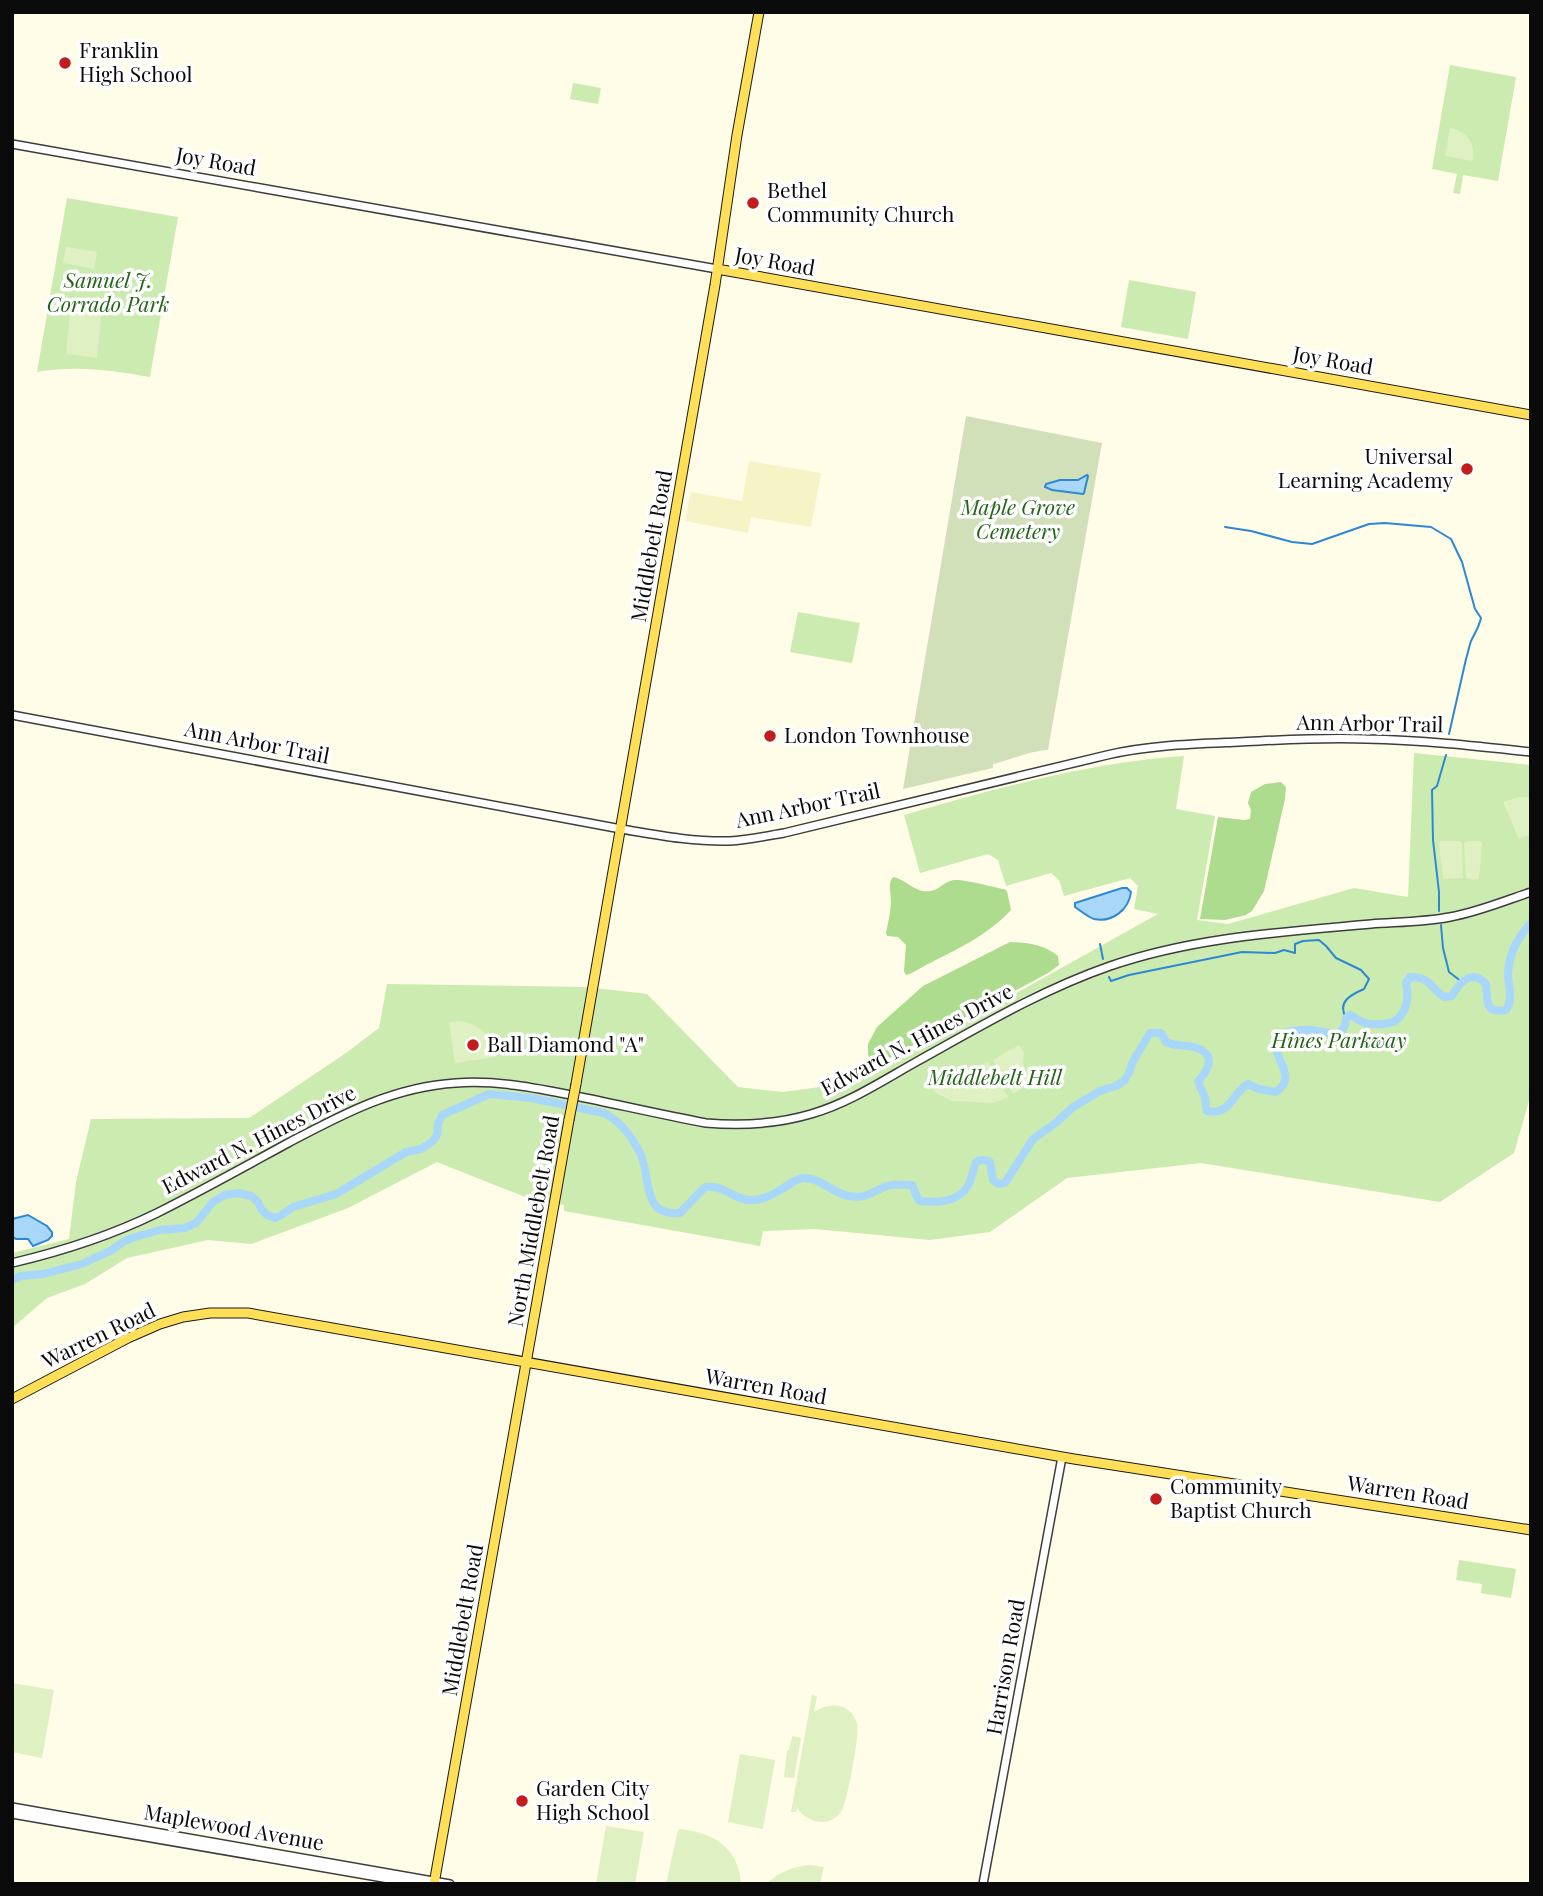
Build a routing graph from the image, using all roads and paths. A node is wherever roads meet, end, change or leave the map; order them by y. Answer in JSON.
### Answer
{"nodes":[{"id":1,"x":759,"y":12,"type":"edge"},
{"id":2,"x":12,"y":144,"type":"edge"},
{"id":3,"x":717,"y":269,"type":"junction"},
{"id":4,"x":1531,"y":415,"type":"edge"},
{"id":5,"x":12,"y":715,"type":"edge"},
{"id":6,"x":1531,"y":752,"type":"edge"},
{"id":7,"x":621,"y":829,"type":"junction"},
{"id":8,"x":1531,"y":892,"type":"edge"},
{"id":9,"x":576,"y":1084,"type":"joint"},
{"id":10,"x":12,"y":1263,"type":"edge"},
{"id":11,"x":526,"y":1363,"type":"junction"},
{"id":12,"x":12,"y":1399,"type":"edge"},
{"id":13,"x":1062,"y":1457,"type":"junction"},
{"id":14,"x":1531,"y":1530,"type":"edge"},
{"id":15,"x":12,"y":1807,"type":"edge"},
{"id":16,"x":12,"y":1814,"type":"edge"},
{"id":17,"x":258,"y":1853,"type":"junction"},
{"id":18,"x":435,"y":1882,"type":"edge"},
{"id":19,"x":418,"y":1884,"type":"edge"},
{"id":20,"x":450,"y":1884,"type":"edge"},
{"id":21,"x":983,"y":1884,"type":"edge"}],
"edges":[{"from":1,"to":3,"type":"main road","name":"Middlebelt Road"},
{"from":2,"to":3,"type":"street","name":"Joy Road"},
{"from":3,"to":4,"type":"main road","name":"Joy Road"},
{"from":3,"to":7,"type":"main road","name":"Middlebelt Road"},
{"from":5,"to":7,"type":"street","name":"Ann Arbor Trail"},
{"from":6,"to":7,"type":"street","name":"Ann Arbor Trail"},
{"from":7,"to":9,"type":"main road","name":"Middlebelt Road"},
{"from":8,"to":10,"type":"street","name":"Edward N. Hines Drive"},
{"from":9,"to":11,"type":"main road","name":"North Middlebelt Road","bridge":true},
{"from":11,"to":12,"type":"main road","name":"Warren Road"},
{"from":11,"to":13,"type":"main road","name":"Warren Road"},
{"from":11,"to":18,"type":"main road","name":"Middlebelt Road"},
{"from":13,"to":14,"type":"main road","name":"Warren Road"},
{"from":13,"to":21,"type":"street","name":"Harrison Road"},
{"from":15,"to":17,"type":"street","name":"Maplewood Avenue"},
{"from":16,"to":17,"type":"street","name":"Maplewood Avenue"},
{"from":17,"to":18,"type":"street","name":"Maplewood Avenue"},
{"from":17,"to":19,"type":"street","name":"Maplewood Avenue"},
{"from":18,"to":20,"type":"street","name":"Maplewood Avenue"}]}
